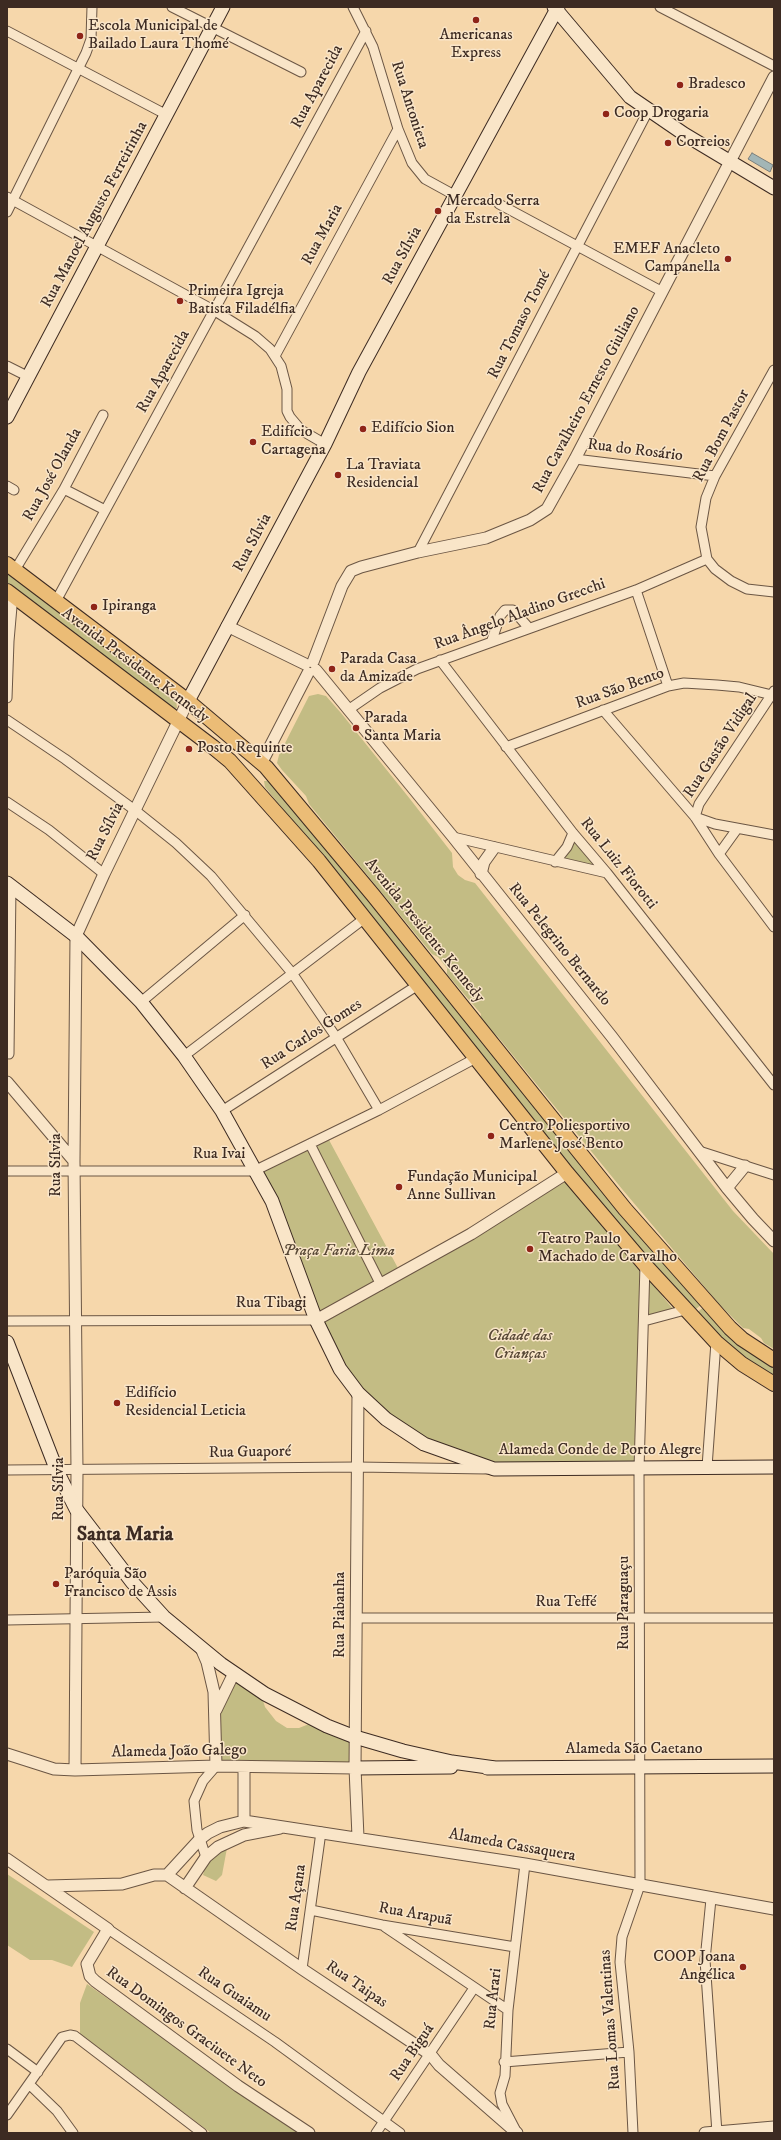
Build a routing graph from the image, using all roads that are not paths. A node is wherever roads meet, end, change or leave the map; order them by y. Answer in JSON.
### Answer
{"nodes":[{"id":1,"x":92,"y":7,"type":"edge"},
{"id":2,"x":172,"y":7,"type":"edge"},
{"id":3,"x":223,"y":7,"type":"edge"},
{"id":4,"x":353,"y":7,"type":"edge"},
{"id":5,"x":660,"y":7,"type":"edge"},
{"id":6,"x":556,"y":8,"type":"edge"},
{"id":7,"x":212,"y":28,"type":"junction"},
{"id":8,"x":7,"y":31,"type":"edge"},
{"id":9,"x":366,"y":31,"type":"junction"},
{"id":10,"x":774,"y":66,"type":"edge"},
{"id":11,"x":80,"y":68,"type":"junction"},
{"id":12,"x":301,"y":72,"type":"dead end"},
{"id":13,"x":774,"y":77,"type":"edge"},
{"id":14,"x":648,"y":111,"type":"junction"},
{"id":15,"x":167,"y":115,"type":"junction"},
{"id":16,"x":398,"y":129,"type":"junction"},
{"id":17,"x":730,"y":161,"type":"junction"},
{"id":18,"x":774,"y":188,"type":"edge"},
{"id":19,"x":456,"y":196,"type":"junction"},
{"id":20,"x":10,"y":199,"type":"edge"},
{"id":21,"x":499,"y":204,"type":"dead end"},
{"id":22,"x":7,"y":212,"type":"edge"},
{"id":23,"x":98,"y":246,"type":"junction"},
{"id":24,"x":576,"y":247,"type":"junction"},
{"id":25,"x":661,"y":291,"type":"junction"},
{"id":26,"x":215,"y":311,"type":"junction"},
{"id":27,"x":275,"y":356,"type":"junction"},
{"id":28,"x":7,"y":366,"type":"edge"},
{"id":29,"x":774,"y":370,"type":"edge"},
{"id":30,"x":29,"y":377,"type":"junction"},
{"id":31,"x":103,"y":415,"type":"dead end"},
{"id":32,"x":7,"y":417,"type":"edge"},
{"id":33,"x":325,"y":444,"type":"junction"},
{"id":34,"x":575,"y":460,"type":"junction"},
{"id":35,"x":715,"y":476,"type":"junction"},
{"id":36,"x":64,"y":489,"type":"junction"},
{"id":37,"x":105,"y":510,"type":"junction"},
{"id":38,"x":418,"y":552,"type":"junction"},
{"id":39,"x":707,"y":559,"type":"junction"},
{"id":40,"x":11,"y":567,"type":"edge"},
{"id":41,"x":636,"y":590,"type":"junction"},
{"id":42,"x":774,"y":592,"type":"edge"},
{"id":43,"x":10,"y":593,"type":"edge"},
{"id":44,"x":56,"y":601,"type":"junction"},
{"id":45,"x":228,"y":626,"type":"junction"},
{"id":46,"x":528,"y":627,"type":"junction"},
{"id":47,"x":492,"y":640,"type":"junction"},
{"id":48,"x":8,"y":641,"type":"edge"},
{"id":49,"x":440,"y":660,"type":"junction"},
{"id":50,"x":310,"y":667,"type":"junction"},
{"id":51,"x":668,"y":686,"type":"junction"},
{"id":52,"x":773,"y":693,"type":"edge"},
{"id":53,"x":7,"y":698,"type":"edge"},
{"id":54,"x":188,"y":701,"type":"junction"},
{"id":55,"x":348,"y":710,"type":"junction"},
{"id":56,"x":603,"y":710,"type":"junction"},
{"id":57,"x":7,"y":720,"type":"edge"},
{"id":58,"x":177,"y":721,"type":"junction"},
{"id":59,"x":193,"y":732,"type":"junction"},
{"id":60,"x":506,"y":747,"type":"junction"},
{"id":61,"x":230,"y":761,"type":"junction"},
{"id":62,"x":262,"y":762,"type":"junction"},
{"id":63,"x":7,"y":802,"type":"edge"},
{"id":64,"x":269,"y":802,"type":"junction"},
{"id":65,"x":136,"y":810,"type":"junction"},
{"id":66,"x":695,"y":817,"type":"junction"},
{"id":67,"x":738,"y":829,"type":"junction"},
{"id":68,"x":572,"y":833,"type":"junction"},
{"id":69,"x":774,"y":835,"type":"edge"},
{"id":70,"x":453,"y":837,"type":"junction"},
{"id":71,"x":494,"y":848,"type":"junction"},
{"id":72,"x":719,"y":854,"type":"junction"},
{"id":73,"x":555,"y":862,"type":"junction"},
{"id":74,"x":104,"y":874,"type":"junction"},
{"id":75,"x":481,"y":874,"type":"junction"},
{"id":76,"x":607,"y":874,"type":"junction"},
{"id":77,"x":9,"y":885,"type":"edge"},
{"id":78,"x":245,"y":915,"type":"junction"},
{"id":79,"x":365,"y":918,"type":"junction"},
{"id":80,"x":774,"y":927,"type":"edge"},
{"id":81,"x":76,"y":936,"type":"junction"},
{"id":82,"x":292,"y":973,"type":"junction"},
{"id":83,"x":418,"y":985,"type":"junction"},
{"id":84,"x":141,"y":1002,"type":"junction"},
{"id":85,"x":336,"y":1037,"type":"junction"},
{"id":86,"x":9,"y":1054,"type":"dead end"},
{"id":87,"x":184,"y":1056,"type":"junction"},
{"id":88,"x":476,"y":1058,"type":"junction"},
{"id":89,"x":7,"y":1082,"type":"edge"},
{"id":90,"x":774,"y":1085,"type":"edge"},
{"id":91,"x":379,"y":1110,"type":"junction"},
{"id":92,"x":222,"y":1111,"type":"junction"},
{"id":93,"x":310,"y":1144,"type":"junction"},
{"id":94,"x":699,"y":1151,"type":"junction"},
{"id":95,"x":74,"y":1166,"type":"junction"},
{"id":96,"x":745,"y":1166,"type":"junction"},
{"id":97,"x":7,"y":1171,"type":"edge"},
{"id":98,"x":254,"y":1171,"type":"junction"},
{"id":99,"x":567,"y":1173,"type":"junction"},
{"id":100,"x":774,"y":1175,"type":"edge"},
{"id":101,"x":727,"y":1188,"type":"junction"},
{"id":102,"x":774,"y":1241,"type":"edge"},
{"id":103,"x":667,"y":1256,"type":"junction"},
{"id":104,"x":645,"y":1265,"type":"junction"},
{"id":105,"x":381,"y":1285,"type":"junction"},
{"id":106,"x":702,"y":1297,"type":"junction"},
{"id":107,"x":685,"y":1310,"type":"junction"},
{"id":108,"x":316,"y":1320,"type":"junction"},
{"id":109,"x":7,"y":1321,"type":"edge"},
{"id":110,"x":75,"y":1321,"type":"junction"},
{"id":111,"x":644,"y":1321,"type":"junction"},
{"id":112,"x":7,"y":1342,"type":"edge"},
{"id":113,"x":716,"y":1342,"type":"junction"},
{"id":114,"x":774,"y":1360,"type":"edge"},
{"id":115,"x":774,"y":1384,"type":"edge"},
{"id":116,"x":358,"y":1393,"type":"junction"},
{"id":117,"x":357,"y":1467,"type":"junction"},
{"id":118,"x":708,"y":1467,"type":"junction"},
{"id":119,"x":639,"y":1468,"type":"junction"},
{"id":120,"x":774,"y":1468,"type":"edge"},
{"id":121,"x":494,"y":1469,"type":"junction"},
{"id":122,"x":7,"y":1470,"type":"edge"},
{"id":123,"x":57,"y":1471,"type":"junction"},
{"id":124,"x":77,"y":1471,"type":"junction"},
{"id":125,"x":76,"y":1509,"type":"junction"},
{"id":126,"x":164,"y":1617,"type":"junction"},
{"id":127,"x":357,"y":1618,"type":"junction"},
{"id":128,"x":641,"y":1618,"type":"junction"},
{"id":129,"x":774,"y":1618,"type":"edge"},
{"id":130,"x":7,"y":1620,"type":"edge"},
{"id":131,"x":75,"y":1620,"type":"junction"},
{"id":132,"x":200,"y":1647,"type":"junction"},
{"id":133,"x":234,"y":1673,"type":"junction"},
{"id":134,"x":216,"y":1710,"type":"junction"},
{"id":135,"x":356,"y":1737,"type":"junction"},
{"id":136,"x":7,"y":1754,"type":"edge"},
{"id":137,"x":216,"y":1766,"type":"junction"},
{"id":138,"x":774,"y":1766,"type":"edge"},
{"id":139,"x":244,"y":1767,"type":"junction"},
{"id":140,"x":639,"y":1767,"type":"junction"},
{"id":141,"x":355,"y":1768,"type":"junction"},
{"id":142,"x":495,"y":1768,"type":"junction"},
{"id":143,"x":75,"y":1770,"type":"junction"},
{"id":144,"x":244,"y":1821,"type":"junction"},
{"id":145,"x":289,"y":1827,"type":"junction"},
{"id":146,"x":321,"y":1832,"type":"junction"},
{"id":147,"x":358,"y":1837,"type":"junction"},
{"id":148,"x":200,"y":1839,"type":"junction"},
{"id":149,"x":206,"y":1857,"type":"junction"},
{"id":150,"x":7,"y":1859,"type":"edge"},
{"id":151,"x":525,"y":1864,"type":"junction"},
{"id":152,"x":167,"y":1875,"type":"junction"},
{"id":153,"x":640,"y":1885,"type":"junction"},
{"id":154,"x":48,"y":1886,"type":"junction"},
{"id":155,"x":186,"y":1888,"type":"junction"},
{"id":156,"x":711,"y":1899,"type":"junction"},
{"id":157,"x":774,"y":1909,"type":"edge"},
{"id":158,"x":311,"y":1910,"type":"junction"},
{"id":159,"x":382,"y":1925,"type":"junction"},
{"id":160,"x":108,"y":1930,"type":"junction"},
{"id":161,"x":515,"y":1947,"type":"junction"},
{"id":162,"x":302,"y":1969,"type":"junction"},
{"id":163,"x":474,"y":1988,"type":"junction"},
{"id":164,"x":508,"y":2010,"type":"junction"},
{"id":165,"x":7,"y":2049,"type":"edge"},
{"id":166,"x":629,"y":2052,"type":"junction"},
{"id":167,"x":431,"y":2055,"type":"junction"},
{"id":168,"x":504,"y":2062,"type":"junction"},
{"id":169,"x":38,"y":2072,"type":"junction"},
{"id":170,"x":29,"y":2084,"type":"junction"},
{"id":171,"x":7,"y":2115,"type":"edge"},
{"id":172,"x":385,"y":2121,"type":"junction"},
{"id":173,"x":774,"y":2127,"type":"edge"},
{"id":174,"x":717,"y":2132,"type":"edge"},
{"id":175,"x":73,"y":2133,"type":"edge"},
{"id":176,"x":202,"y":2133,"type":"edge"},
{"id":177,"x":309,"y":2133,"type":"edge"},
{"id":178,"x":376,"y":2133,"type":"edge"},
{"id":179,"x":400,"y":2133,"type":"edge"},
{"id":180,"x":517,"y":2133,"type":"edge"},
{"id":181,"x":633,"y":2133,"type":"edge"},
{"id":182,"x":705,"y":2133,"type":"edge"}],
"edges":[{"from":1,"to":11,"type":"street"},
{"from":2,"to":7,"type":"street"},
{"from":3,"to":7,"type":"main road","name":"Rua Manoel Augusto Ferreirinha"},
{"from":4,"to":9,"type":"street","name":"Rua Antonieta"},
{"from":5,"to":10,"type":"street"},
{"from":6,"to":14,"type":"main road"},
{"from":6,"to":19,"type":"main road","name":"Rua Sílvia"},
{"from":7,"to":12,"type":"street"},
{"from":7,"to":15,"type":"main road","name":"Rua Manoel Augusto Ferreirinha"},
{"from":8,"to":11,"type":"street"},
{"from":9,"to":16,"type":"street","name":"Rua Antonieta"},
{"from":9,"to":26,"type":"street","name":"Rua Aparecida"},
{"from":11,"to":15,"type":"street"},
{"from":11,"to":20,"type":"street"},
{"from":13,"to":17,"type":"street","name":"Rua Cavalheiro Ernesto Giuliano"},
{"from":14,"to":17,"type":"main road"},
{"from":14,"to":24,"type":"street","name":"Rua Tomaso Tomé"},
{"from":15,"to":23,"type":"main road","name":"Rua Manoel Augusto Ferreirinha"},
{"from":16,"to":19,"type":"street","name":"Rua Antonieta"},
{"from":16,"to":27,"type":"street","name":"Rua Maria"},
{"from":17,"to":18,"type":"main road"},
{"from":17,"to":25,"type":"street","name":"Rua Cavalheiro Ernesto Giuliano"},
{"from":19,"to":33,"type":"main road","name":"Rua Sílvia"},
{"from":20,"to":22,"type":"street"},
{"from":20,"to":23,"type":"street"},
{"from":21,"to":24,"type":"street"},
{"from":23,"to":26,"type":"street"},
{"from":23,"to":30,"type":"main road","name":"Rua Manoel Augusto Ferreirinha"},
{"from":24,"to":25,"type":"street"},
{"from":24,"to":38,"type":"street","name":"Rua Tomaso Tomé"},
{"from":25,"to":34,"type":"street","name":"Rua Cavalheiro Ernesto Giuliano"},
{"from":26,"to":27,"type":"street"},
{"from":26,"to":37,"type":"street","name":"Rua Aparecida"},
{"from":27,"to":33,"type":"street"},
{"from":28,"to":30,"type":"street"},
{"from":29,"to":35,"type":"street","name":"Rua Bom Pastor"},
{"from":30,"to":32,"type":"main road","name":"Rua Manoel Augusto Ferreirinha"},
{"from":31,"to":36,"type":"street","name":"Rua José Olanda"},
{"from":33,"to":45,"type":"main road","name":"Rua Sílvia"},
{"from":34,"to":35,"type":"street","name":"Rua do Rosário"},
{"from":34,"to":38,"type":"street","name":"Rua Cavalheiro Ernesto Giuliano"},
{"from":35,"to":39,"type":"street","name":"Rua Bom Pastor"},
{"from":36,"to":37,"type":"street"},
{"from":36,"to":40,"type":"street","name":"Rua José Olanda"},
{"from":37,"to":44,"type":"street","name":"Rua Aparecida"},
{"from":38,"to":50,"type":"street","name":"Rua Cavalheiro Ernesto Giuliano"},
{"from":39,"to":41,"type":"street","name":"Rua Ângelo Aladino Grecchi"},
{"from":39,"to":42,"type":"street"},
{"from":40,"to":44,"type":"main road","name":"Avenida Presidente Kennedy"},
{"from":41,"to":46,"type":"street","name":"Rua Ângelo Aladino Grecchi"},
{"from":41,"to":51,"type":"street"},
{"from":43,"to":48,"type":"street"},
{"from":43,"to":58,"type":"main road","name":"Avenida Presidente Kennedy"},
{"from":44,"to":54,"type":"main road","name":"Avenida Presidente Kennedy"},
{"from":45,"to":50,"type":"street","name":"Rua Pelegrino Bernardo"},
{"from":45,"to":54,"type":"main road","name":"Rua Sílvia"},
{"from":46,"to":47,"type":"street","name":"Rua Ângelo Aladino Grecchi"},
{"from":46,"to":47,"type":"street"},
{"from":47,"to":49,"type":"street","name":"Rua Ângelo Aladino Grecchi"},
{"from":48,"to":53,"type":"street"},
{"from":49,"to":55,"type":"street","name":"Rua Ângelo Aladino Grecchi"},
{"from":49,"to":60,"type":"street","name":"Rua Luiz Fiorotti"},
{"from":50,"to":55,"type":"street","name":"Rua Pelegrino Bernardo"},
{"from":50,"to":62,"type":"street","name":"Rua Cavalheiro Ernesto Giuliano"},
{"from":51,"to":52,"type":"street","name":"Rua São Bento"},
{"from":51,"to":56,"type":"street","name":"Rua São Bento"},
{"from":52,"to":66,"type":"street","name":"Rua Gastão Vidigal"},
{"from":54,"to":58,"type":"street","name":"Rua Sílvia"},
{"from":54,"to":59,"type":"main road"},
{"from":54,"to":62,"type":"main road","name":"Avenida Presidente Kennedy"},
{"from":55,"to":70,"type":"street","name":"Rua Pelegrino Bernardo"},
{"from":56,"to":60,"type":"street","name":"Rua São Bento"},
{"from":56,"to":66,"type":"street"},
{"from":57,"to":65,"type":"street"},
{"from":58,"to":59,"type":"main road","name":"Avenida Presidente Kennedy"},
{"from":58,"to":65,"type":"street","name":"Rua Sílvia"},
{"from":59,"to":61,"type":"main road","name":"Avenida Presidente Kennedy"},
{"from":60,"to":68,"type":"street","name":"Rua Luiz Fiorotti"},
{"from":61,"to":62,"type":"main road"},
{"from":61,"to":64,"type":"main road","name":"Avenida Presidente Kennedy"},
{"from":62,"to":64,"type":"main road"},
{"from":62,"to":103,"type":"main road","name":"Avenida Presidente Kennedy"},
{"from":63,"to":74,"type":"street"},
{"from":64,"to":79,"type":"main road","name":"Avenida Presidente Kennedy"},
{"from":65,"to":74,"type":"street","name":"Rua Sílvia"},
{"from":65,"to":78,"type":"street"},
{"from":66,"to":67,"type":"street"},
{"from":66,"to":72,"type":"street"},
{"from":67,"to":69,"type":"street"},
{"from":67,"to":72,"type":"street"},
{"from":68,"to":73,"type":"street"},
{"from":68,"to":76,"type":"street","name":"Rua Luiz Fiorotti"},
{"from":70,"to":71,"type":"street"},
{"from":70,"to":75,"type":"street","name":"Rua Pelegrino Bernardo"},
{"from":71,"to":73,"type":"street"},
{"from":71,"to":75,"type":"street"},
{"from":72,"to":80,"type":"street"},
{"from":73,"to":76,"type":"street"},
{"from":74,"to":81,"type":"street","name":"Rua Sílvia"},
{"from":75,"to":94,"type":"street","name":"Rua Pelegrino Bernardo"},
{"from":76,"to":90,"type":"street","name":"Rua Luiz Fiorotti"},
{"from":77,"to":81,"type":"main road","name":"Alameda Conde de Porto Alegre"},
{"from":77,"to":86,"type":"street"},
{"from":78,"to":82,"type":"street"},
{"from":78,"to":84,"type":"street"},
{"from":79,"to":82,"type":"street"},
{"from":79,"to":83,"type":"main road","name":"Avenida Presidente Kennedy"},
{"from":81,"to":84,"type":"main road","name":"Alameda Conde de Porto Alegre"},
{"from":81,"to":95,"type":"street","name":"Rua Sílvia"},
{"from":82,"to":85,"type":"street"},
{"from":82,"to":87,"type":"street"},
{"from":83,"to":85,"type":"street","name":"Rua Carlos Gomes"},
{"from":83,"to":88,"type":"main road","name":"Avenida Presidente Kennedy"},
{"from":84,"to":87,"type":"main road","name":"Alameda Conde de Porto Alegre"},
{"from":85,"to":91,"type":"street"},
{"from":85,"to":92,"type":"street","name":"Rua Carlos Gomes"},
{"from":87,"to":92,"type":"main road","name":"Alameda Conde de Porto Alegre"},
{"from":88,"to":91,"type":"street","name":"Rua Ivai"},
{"from":88,"to":99,"type":"main road","name":"Avenida Presidente Kennedy"},
{"from":89,"to":95,"type":"street"},
{"from":91,"to":93,"type":"street","name":"Rua Ivai"},
{"from":92,"to":98,"type":"main road","name":"Alameda Conde de Porto Alegre"},
{"from":93,"to":98,"type":"street","name":"Rua Ivai"},
{"from":93,"to":105,"type":"street"},
{"from":94,"to":96,"type":"street"},
{"from":94,"to":101,"type":"street","name":"Rua Pelegrino Bernardo"},
{"from":95,"to":97,"type":"street","name":"Rua Ivai"},
{"from":95,"to":98,"type":"street","name":"Rua Ivai"},
{"from":95,"to":110,"type":"street","name":"Rua Sílvia"},
{"from":96,"to":100,"type":"street"},
{"from":96,"to":101,"type":"street"},
{"from":98,"to":108,"type":"main road","name":"Alameda Conde de Porto Alegre"},
{"from":99,"to":104,"type":"main road","name":"Avenida Presidente Kennedy"},
{"from":99,"to":105,"type":"street","name":"Rua Tibagi"},
{"from":101,"to":102,"type":"street","name":"Rua Pelegrino Bernardo"},
{"from":103,"to":104,"type":"main road"},
{"from":103,"to":106,"type":"main road","name":"Avenida Presidente Kennedy"},
{"from":104,"to":107,"type":"main road","name":"Avenida Presidente Kennedy"},
{"from":104,"to":111,"type":"street","name":"Rua Paraguaçu"},
{"from":105,"to":108,"type":"street","name":"Rua Tibagi"},
{"from":106,"to":107,"type":"main road"},
{"from":106,"to":114,"type":"main road","name":"Avenida Presidente Kennedy"},
{"from":107,"to":111,"type":"street"},
{"from":107,"to":113,"type":"main road","name":"Avenida Presidente Kennedy"},
{"from":108,"to":110,"type":"street","name":"Rua Tibagi"},
{"from":108,"to":116,"type":"main road","name":"Alameda Conde de Porto Alegre"},
{"from":109,"to":110,"type":"street","name":"Rua Tibagi"},
{"from":110,"to":124,"type":"street","name":"Rua Sílvia"},
{"from":111,"to":119,"type":"street","name":"Rua Paraguaçu"},
{"from":112,"to":123,"type":"main road","name":"Alameda São Caetano"},
{"from":113,"to":115,"type":"main road","name":"Avenida Presidente Kennedy"},
{"from":113,"to":118,"type":"street"},
{"from":116,"to":117,"type":"street","name":"Rua Piabanha"},
{"from":116,"to":121,"type":"main road","name":"Alameda Conde de Porto Alegre"},
{"from":117,"to":121,"type":"street","name":"Rua Guaporé"},
{"from":117,"to":124,"type":"street","name":"Rua Guaporé"},
{"from":117,"to":127,"type":"street","name":"Rua Piabanha"},
{"from":118,"to":119,"type":"main road","name":"Alameda Conde de Porto Alegre"},
{"from":118,"to":120,"type":"main road","name":"Alameda Conde de Porto Alegre"},
{"from":119,"to":121,"type":"main road","name":"Alameda Conde de Porto Alegre"},
{"from":119,"to":128,"type":"street","name":"Rua Paraguaçu"},
{"from":122,"to":123,"type":"street","name":"Rua Guaporé"},
{"from":123,"to":124,"type":"street","name":"Rua Guaporé"},
{"from":123,"to":125,"type":"main road","name":"Alameda São Caetano"},
{"from":124,"to":125,"type":"street","name":"Rua Sílvia"},
{"from":125,"to":126,"type":"main road","name":"Alameda São Caetano"},
{"from":125,"to":131,"type":"street","name":"Rua Sílvia"},
{"from":126,"to":131,"type":"street"},
{"from":126,"to":132,"type":"main road","name":"Alameda São Caetano"},
{"from":127,"to":128,"type":"street","name":"Rua Teffé"},
{"from":127,"to":135,"type":"street","name":"Rua Piabanha"},
{"from":128,"to":129,"type":"street","name":"Rua Teffé"},
{"from":128,"to":140,"type":"street","name":"Rua Paraguaçu"},
{"from":130,"to":131,"type":"street"},
{"from":131,"to":143,"type":"street","name":"Rua Sílvia"},
{"from":132,"to":133,"type":"main road","name":"Alameda São Caetano"},
{"from":132,"to":134,"type":"street"},
{"from":133,"to":134,"type":"street"},
{"from":133,"to":135,"type":"main road","name":"Alameda São Caetano"},
{"from":134,"to":137,"type":"street"},
{"from":135,"to":141,"type":"street","name":"Rua Piabanha"},
{"from":135,"to":142,"type":"main road","name":"Alameda São Caetano"},
{"from":136,"to":143,"type":"street","name":"Alameda João Galego"},
{"from":137,"to":139,"type":"street","name":"Alameda João Galego"},
{"from":137,"to":143,"type":"street","name":"Alameda João Galego"},
{"from":137,"to":148,"type":"street"},
{"from":138,"to":140,"type":"main road","name":"Alameda São Caetano"},
{"from":139,"to":141,"type":"street","name":"Alameda João Galego"},
{"from":139,"to":144,"type":"street"},
{"from":140,"to":142,"type":"main road","name":"Alameda São Caetano"},
{"from":140,"to":153,"type":"street","name":"Rua Paraguaçu"},
{"from":141,"to":142,"type":"main road","name":"Alameda São Caetano"},
{"from":141,"to":147,"type":"street","name":"Rua Piabanha"},
{"from":144,"to":145,"type":"street","name":"Alameda Cassaquera"},
{"from":144,"to":148,"type":"street"},
{"from":145,"to":146,"type":"street","name":"Alameda Cassaquera"},
{"from":145,"to":149,"type":"street"},
{"from":146,"to":147,"type":"street","name":"Alameda Cassaquera"},
{"from":146,"to":158,"type":"street","name":"Rua Açana"},
{"from":147,"to":151,"type":"street","name":"Alameda Cassaquera"},
{"from":148,"to":149,"type":"street"},
{"from":148,"to":152,"type":"street"},
{"from":149,"to":155,"type":"street"},
{"from":150,"to":154,"type":"street","name":"Rua Guaiamu"},
{"from":151,"to":153,"type":"street","name":"Alameda Cassaquera"},
{"from":151,"to":161,"type":"street","name":"Rua Arari"},
{"from":152,"to":154,"type":"street"},
{"from":152,"to":155,"type":"street","name":"Rua Taipas"},
{"from":153,"to":156,"type":"street","name":"Alameda Cassaquera"},
{"from":153,"to":166,"type":"street","name":"Rua Lomas Valentinas"},
{"from":154,"to":160,"type":"street","name":"Rua Guaiamu"},
{"from":155,"to":162,"type":"street","name":"Rua Taipas"},
{"from":156,"to":157,"type":"street","name":"Alameda Cassaquera"},
{"from":156,"to":174,"type":"street"},
{"from":158,"to":159,"type":"street","name":"Rua Arapuã"},
{"from":158,"to":162,"type":"street","name":"Rua Açana"},
{"from":159,"to":161,"type":"street","name":"Rua Arapuã"},
{"from":159,"to":163,"type":"street"},
{"from":160,"to":172,"type":"street","name":"Rua Guaiamu"},
{"from":160,"to":177,"type":"street","name":"Rua Domingos Graciuete Neto"},
{"from":161,"to":164,"type":"street","name":"Rua Arari"},
{"from":162,"to":167,"type":"street","name":"Rua Taipas"},
{"from":163,"to":164,"type":"street"},
{"from":163,"to":167,"type":"street","name":"Rua Biguá"},
{"from":164,"to":168,"type":"street","name":"Rua Arari"},
{"from":165,"to":169,"type":"street"},
{"from":166,"to":168,"type":"street"},
{"from":166,"to":181,"type":"street","name":"Rua Lomas Valentinas"},
{"from":167,"to":172,"type":"street","name":"Rua Biguá"},
{"from":167,"to":180,"type":"street","name":"Rua Taipas"},
{"from":168,"to":180,"type":"street","name":"Rua Arari"},
{"from":169,"to":170,"type":"street"},
{"from":169,"to":176,"type":"street"},
{"from":170,"to":171,"type":"street"},
{"from":170,"to":175,"type":"street"},
{"from":172,"to":178,"type":"street","name":"Rua Biguá"},
{"from":172,"to":179,"type":"street","name":"Rua Guaiamu"},
{"from":173,"to":174,"type":"street"},
{"from":174,"to":182,"type":"street"}]}
